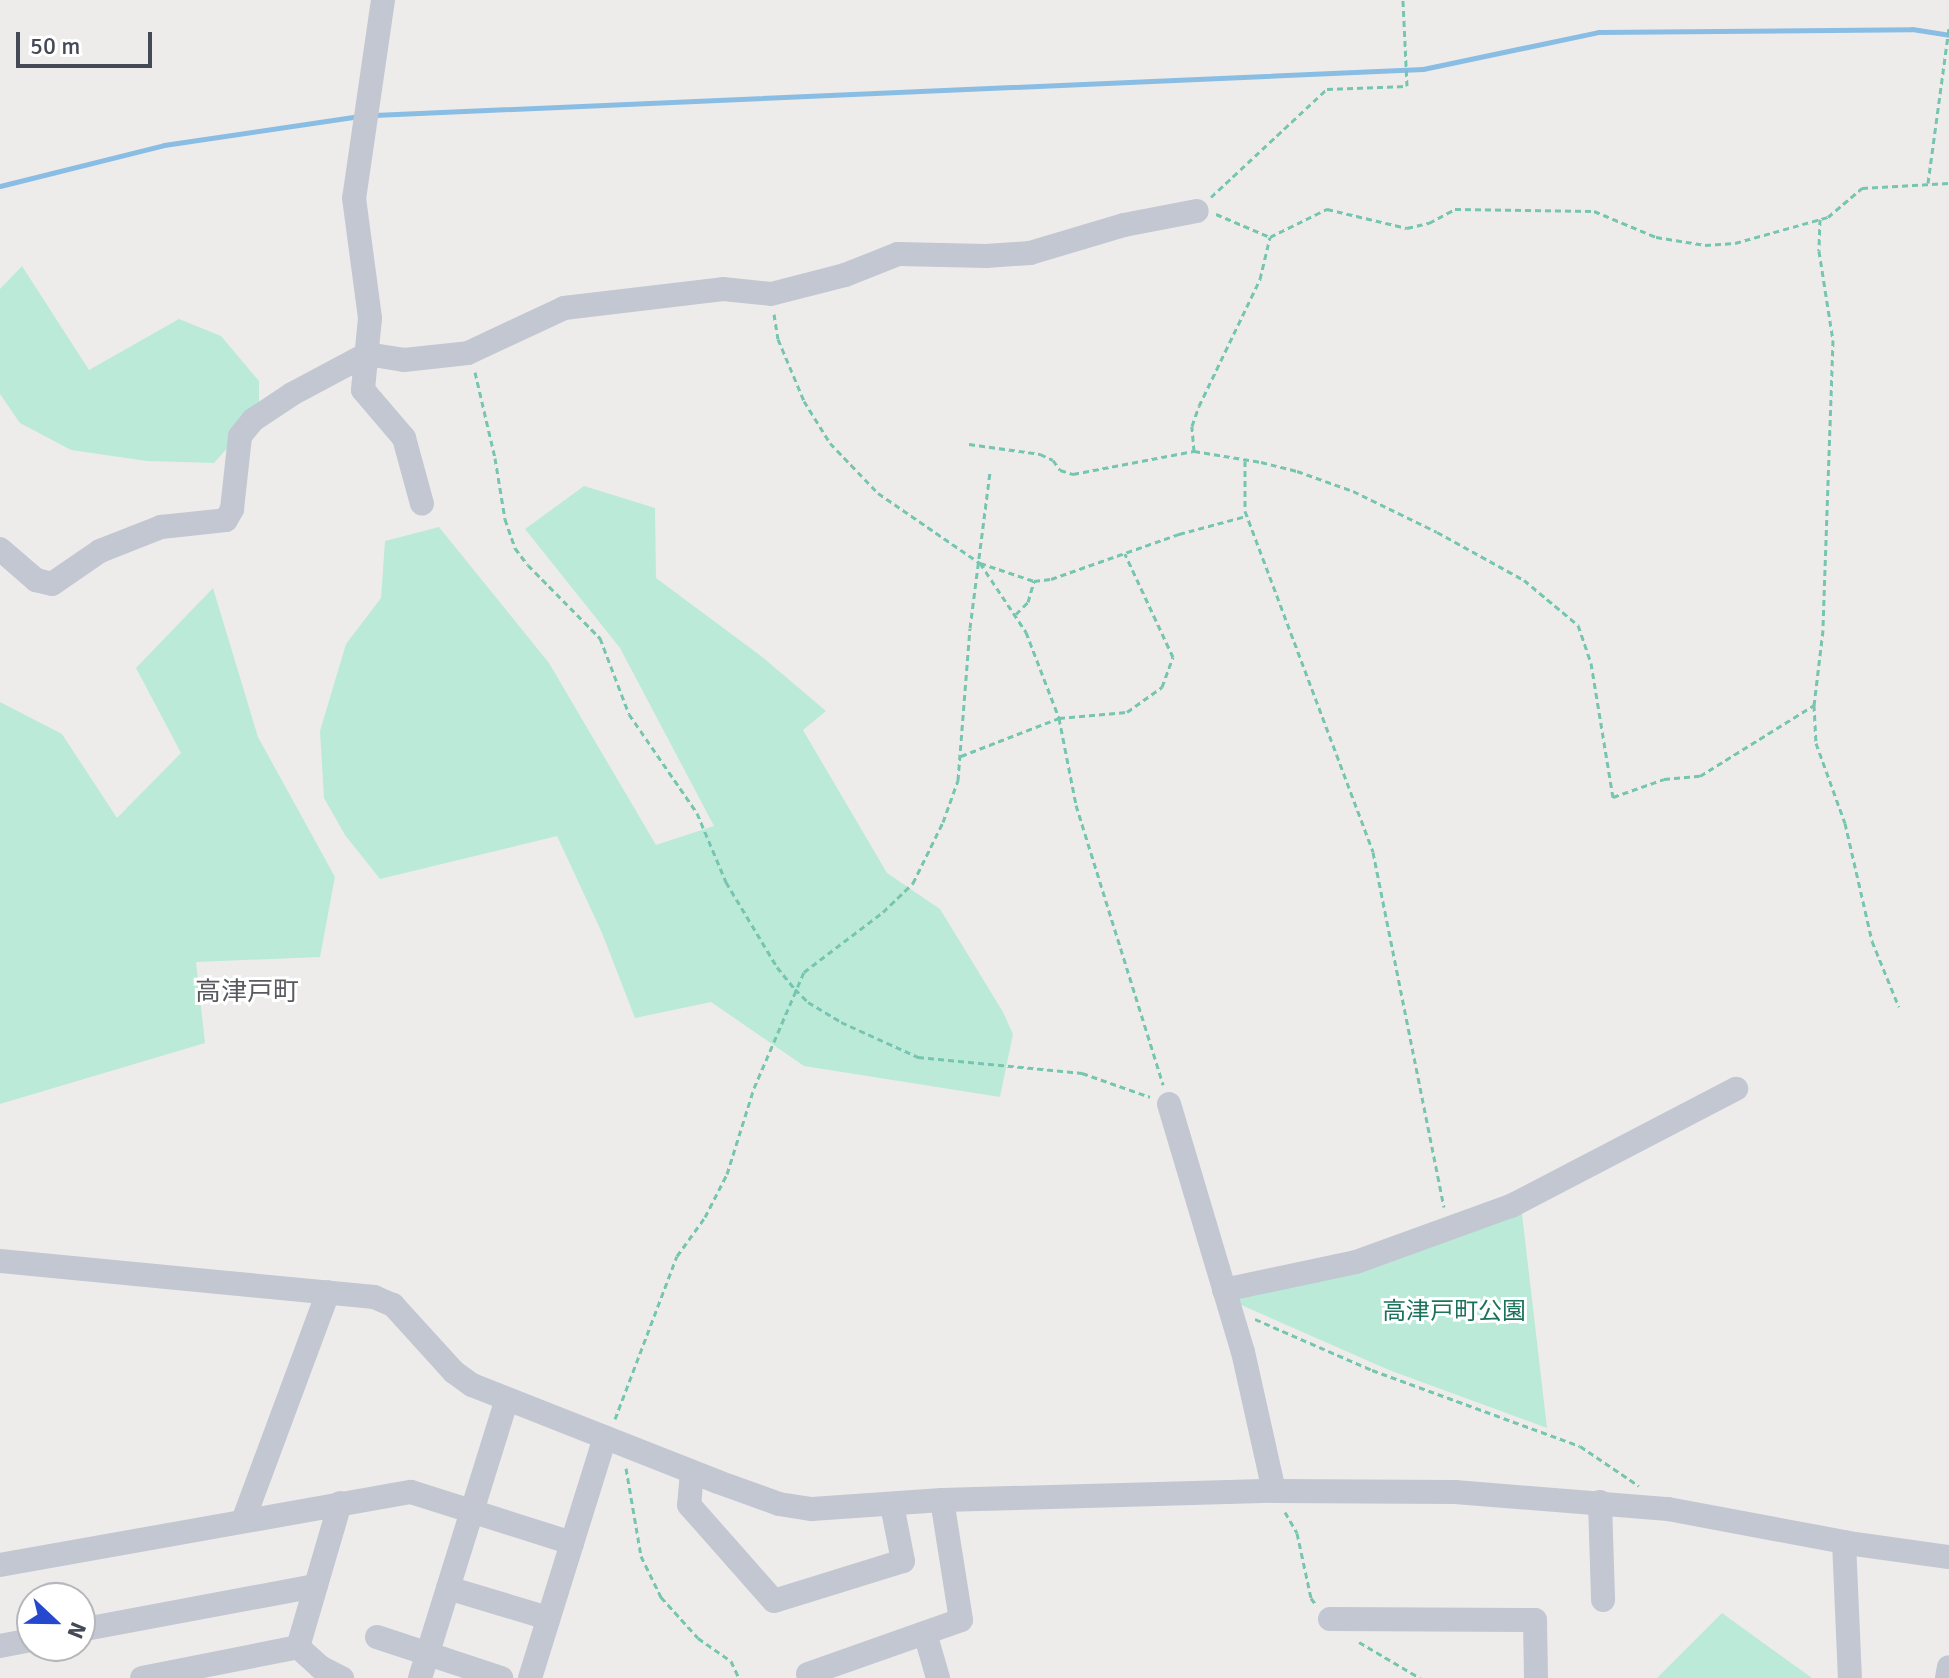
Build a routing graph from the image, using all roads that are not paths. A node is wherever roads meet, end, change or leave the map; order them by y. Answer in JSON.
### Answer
{"nodes":[{"id":1,"x":383,"y":0,"type":"edge"},
{"id":2,"x":1197,"y":211,"type":"road end"},
{"id":3,"x":367,"y":354,"type":"junction"},
{"id":4,"x":422,"y":504,"type":"dead end"},
{"id":5,"x":0,"y":549,"type":"edge"},
{"id":6,"x":1736,"y":1089,"type":"dead end"},
{"id":7,"x":1169,"y":1104,"type":"road end"},
{"id":8,"x":0,"y":1261,"type":"edge"},
{"id":9,"x":328,"y":1292,"type":"junction"},
{"id":10,"x":1227,"y":1299,"type":"junction"},
{"id":11,"x":507,"y":1399,"type":"junction"},
{"id":12,"x":614,"y":1441,"type":"junction"},
{"id":13,"x":692,"y":1472,"type":"junction"},
{"id":14,"x":1274,"y":1491,"type":"junction"},
{"id":15,"x":942,"y":1500,"type":"junction"},
{"id":16,"x":1600,"y":1502,"type":"junction"},
{"id":17,"x":340,"y":1503,"type":"junction"},
{"id":18,"x":892,"y":1505,"type":"junction"},
{"id":19,"x":472,"y":1511,"type":"junction"},
{"id":20,"x":243,"y":1521,"type":"junction"},
{"id":21,"x":1844,"y":1542,"type":"junction"},
{"id":22,"x":572,"y":1543,"type":"junction"},
{"id":23,"x":1949,"y":1557,"type":"edge"},
{"id":24,"x":0,"y":1565,"type":"edge"},
{"id":25,"x":316,"y":1586,"type":"junction"},
{"id":26,"x":448,"y":1588,"type":"junction"},
{"id":27,"x":1603,"y":1600,"type":"dead end"},
{"id":28,"x":548,"y":1618,"type":"junction"},
{"id":29,"x":1330,"y":1619,"type":"dead end"},
{"id":30,"x":96,"y":1627,"type":"edge"},
{"id":31,"x":925,"y":1633,"type":"junction"},
{"id":32,"x":377,"y":1637,"type":"dead end"},
{"id":33,"x":298,"y":1647,"type":"junction"},
{"id":34,"x":428,"y":1654,"type":"junction"},
{"id":35,"x":1949,"y":1667,"type":"edge"},
{"id":36,"x":225,"y":1670,"type":"edge"},
{"id":37,"x":827,"y":1673,"type":"edge"},
{"id":38,"x":142,"y":1678,"type":"edge"},
{"id":39,"x":342,"y":1678,"type":"edge"},
{"id":40,"x":420,"y":1678,"type":"edge"},
{"id":41,"x":501,"y":1678,"type":"edge"},
{"id":42,"x":530,"y":1678,"type":"edge"},
{"id":43,"x":938,"y":1678,"type":"edge"},
{"id":44,"x":1536,"y":1678,"type":"edge"},
{"id":45,"x":1850,"y":1678,"type":"edge"},
{"id":46,"x":1947,"y":1678,"type":"edge"}],
"edges":[{"from":1,"to":3,"type":"street"},
{"from":2,"to":3,"type":"street"},
{"from":3,"to":4,"type":"street"},
{"from":3,"to":5,"type":"street"},
{"from":6,"to":10,"type":"street"},
{"from":7,"to":10,"type":"street"},
{"from":8,"to":9,"type":"street"},
{"from":9,"to":11,"type":"street"},
{"from":9,"to":20,"type":"street"},
{"from":10,"to":14,"type":"street"},
{"from":11,"to":12,"type":"street"},
{"from":11,"to":19,"type":"street"},
{"from":12,"to":13,"type":"street"},
{"from":12,"to":22,"type":"street"},
{"from":13,"to":18,"type":"street"},
{"from":13,"to":18,"type":"street"},
{"from":14,"to":15,"type":"street"},
{"from":14,"to":16,"type":"street"},
{"from":15,"to":18,"type":"street"},
{"from":15,"to":31,"type":"street"},
{"from":16,"to":21,"type":"street"},
{"from":16,"to":27,"type":"street"},
{"from":17,"to":19,"type":"street"},
{"from":17,"to":20,"type":"street"},
{"from":17,"to":25,"type":"street"},
{"from":19,"to":22,"type":"street"},
{"from":19,"to":26,"type":"street"},
{"from":20,"to":24,"type":"street"},
{"from":21,"to":23,"type":"street"},
{"from":21,"to":45,"type":"street"},
{"from":22,"to":28,"type":"street"},
{"from":25,"to":30,"type":"street"},
{"from":25,"to":33,"type":"street"},
{"from":26,"to":28,"type":"street"},
{"from":26,"to":34,"type":"street"},
{"from":28,"to":42,"type":"street"},
{"from":29,"to":44,"type":"street"},
{"from":31,"to":37,"type":"street"},
{"from":31,"to":43,"type":"street"},
{"from":32,"to":34,"type":"street"},
{"from":33,"to":36,"type":"street"},
{"from":33,"to":39,"type":"street"},
{"from":34,"to":40,"type":"street"},
{"from":34,"to":41,"type":"street"},
{"from":35,"to":46,"type":"street"},
{"from":36,"to":38,"type":"street"}]}
